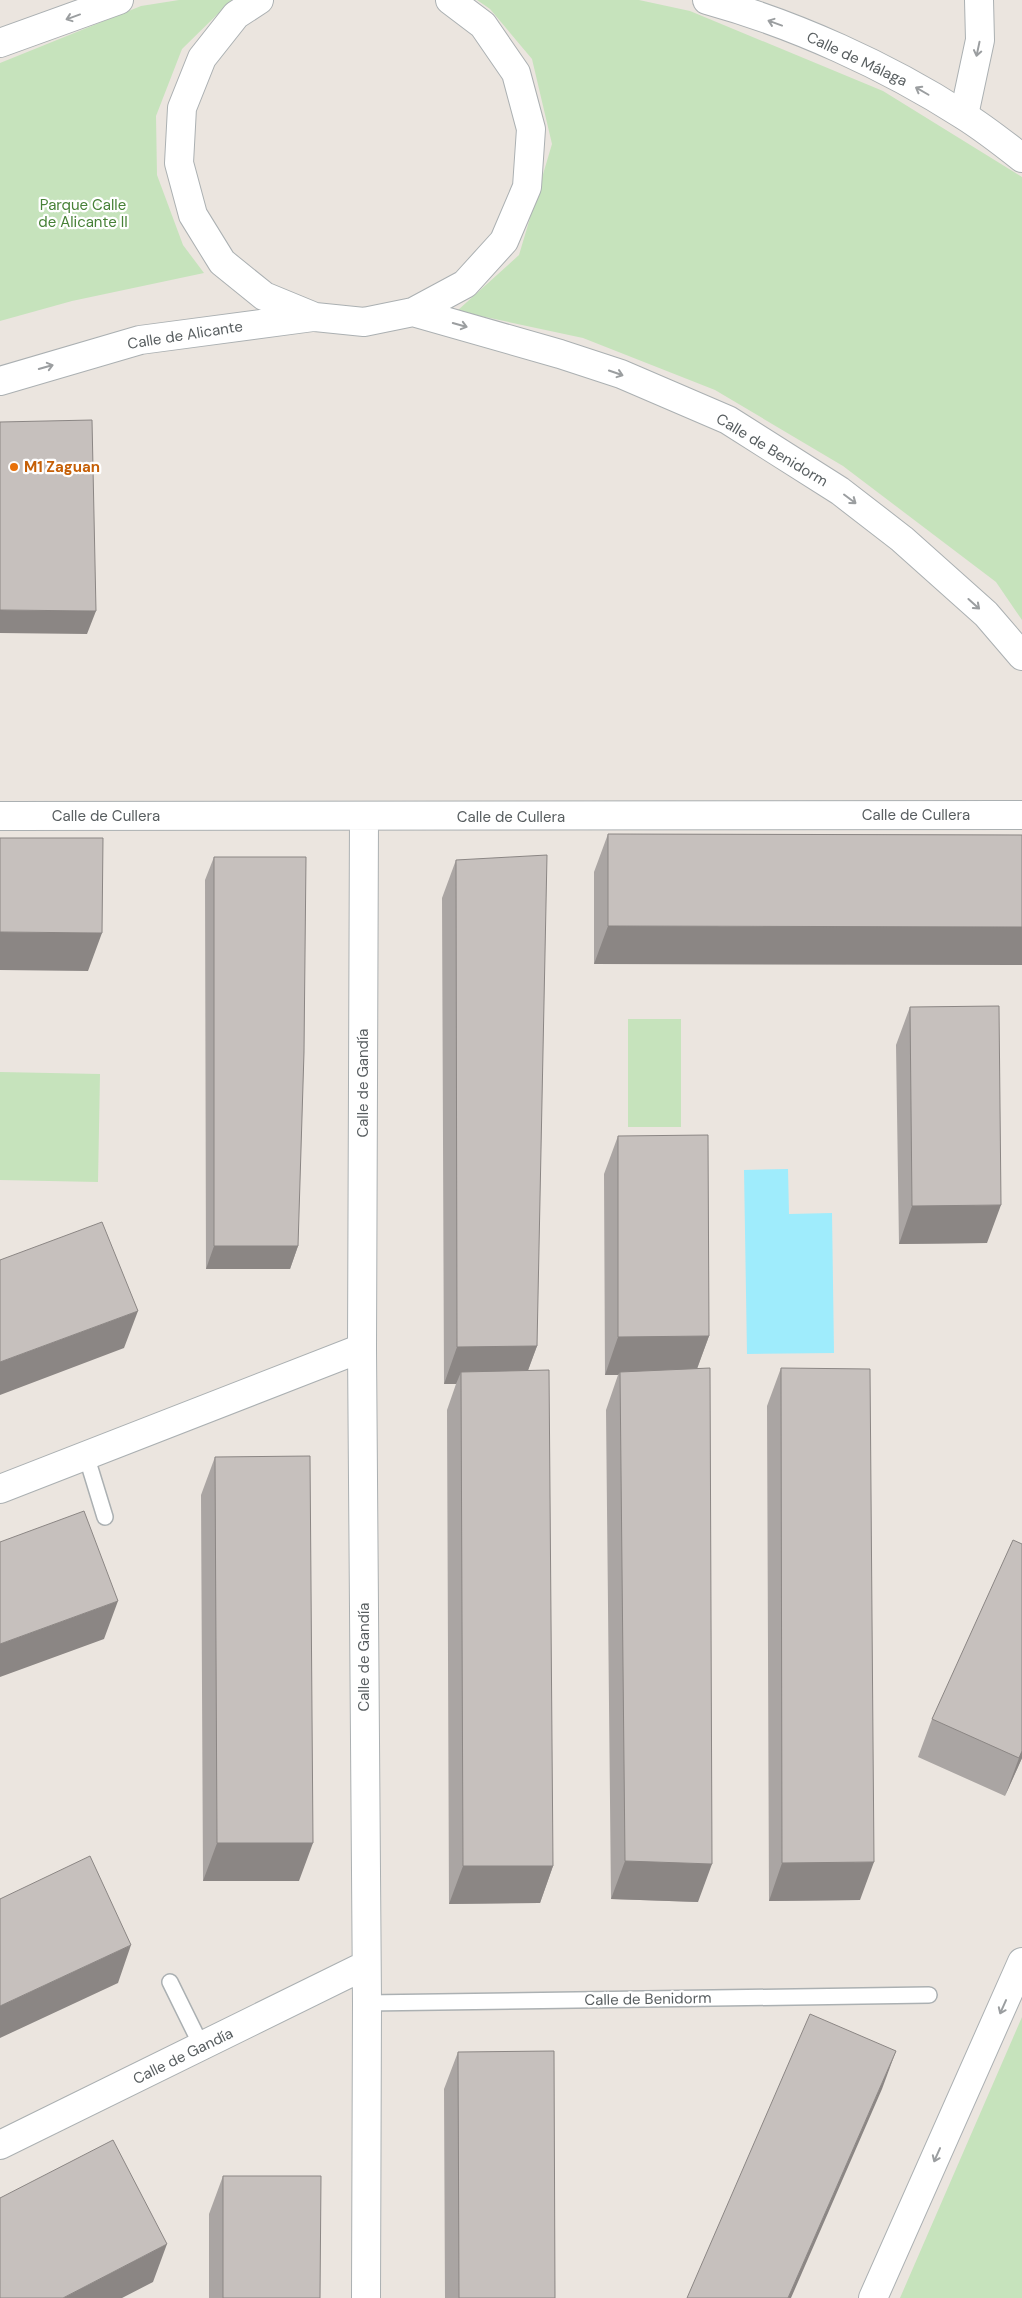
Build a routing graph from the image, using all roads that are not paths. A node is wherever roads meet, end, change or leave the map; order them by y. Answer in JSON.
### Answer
{"nodes":[{"id":1,"x":118,"y":0,"type":"edge"},
{"id":2,"x":259,"y":0,"type":"edge"},
{"id":3,"x":450,"y":0,"type":"edge"},
{"id":4,"x":707,"y":0,"type":"edge"},
{"id":5,"x":979,"y":0,"type":"edge"},
{"id":6,"x":0,"y":43,"type":"edge"},
{"id":7,"x":964,"y":116,"type":"junction"},
{"id":8,"x":1022,"y":158,"type":"edge"},
{"id":9,"x":413,"y":312,"type":"junction"},
{"id":10,"x":315,"y":317,"type":"junction"},
{"id":11,"x":0,"y":381,"type":"edge"},
{"id":12,"x":1022,"y":656,"type":"edge"},
{"id":13,"x":1022,"y":815,"type":"edge"},
{"id":14,"x":0,"y":816,"type":"edge"},
{"id":15,"x":364,"y":817,"type":"junction"},
{"id":16,"x":362,"y":1348,"type":"junction"},
{"id":17,"x":86,"y":1455,"type":"junction"},
{"id":18,"x":0,"y":1488,"type":"edge"},
{"id":19,"x":105,"y":1517,"type":"dead end"},
{"id":20,"x":1022,"y":1962,"type":"edge"},
{"id":21,"x":366,"y":1966,"type":"junction"},
{"id":22,"x":170,"y":1982,"type":"dead end"},
{"id":23,"x":929,"y":1995,"type":"dead end"},
{"id":24,"x":367,"y":2002,"type":"junction"},
{"id":25,"x":202,"y":2047,"type":"junction"},
{"id":26,"x":0,"y":2146,"type":"edge"},
{"id":27,"x":366,"y":2298,"type":"edge"},
{"id":28,"x":873,"y":2298,"type":"edge"}],
"edges":[{"from":1,"to":6,"type":"street","one_way":true},
{"from":2,"to":10,"type":"street"},
{"from":3,"to":9,"type":"street"},
{"from":7,"to":4,"type":"street","name":"Calle de Málaga","one_way":true},
{"from":5,"to":7,"type":"street","one_way":true},
{"from":7,"to":8,"type":"street","name":"Calle de Málaga"},
{"from":9,"to":10,"type":"street"},
{"from":9,"to":12,"type":"street","name":"Calle de Benidorm","one_way":true},
{"from":11,"to":10,"type":"street","name":"Calle de Alicante","one_way":true},
{"from":13,"to":15,"type":"street","name":"Calle de Cullera"},
{"from":14,"to":15,"type":"street","name":"Calle de Cullera"},
{"from":15,"to":16,"type":"street","name":"Calle de Gandía"},
{"from":16,"to":17,"type":"street"},
{"from":16,"to":21,"type":"street","name":"Calle de Gandía"},
{"from":17,"to":18,"type":"street"},
{"from":17,"to":19,"type":"lane"},
{"from":20,"to":28,"type":"street","one_way":true},
{"from":21,"to":24,"type":"street","name":"Calle de Gandía"},
{"from":21,"to":25,"type":"street","name":"Calle de Gandía"},
{"from":22,"to":25,"type":"lane"},
{"from":23,"to":24,"type":"lane","name":"Calle de Benidorm"},
{"from":24,"to":27,"type":"street","name":"Calle de Gandía"},
{"from":25,"to":26,"type":"street","name":"Calle de Gandía"}]}
